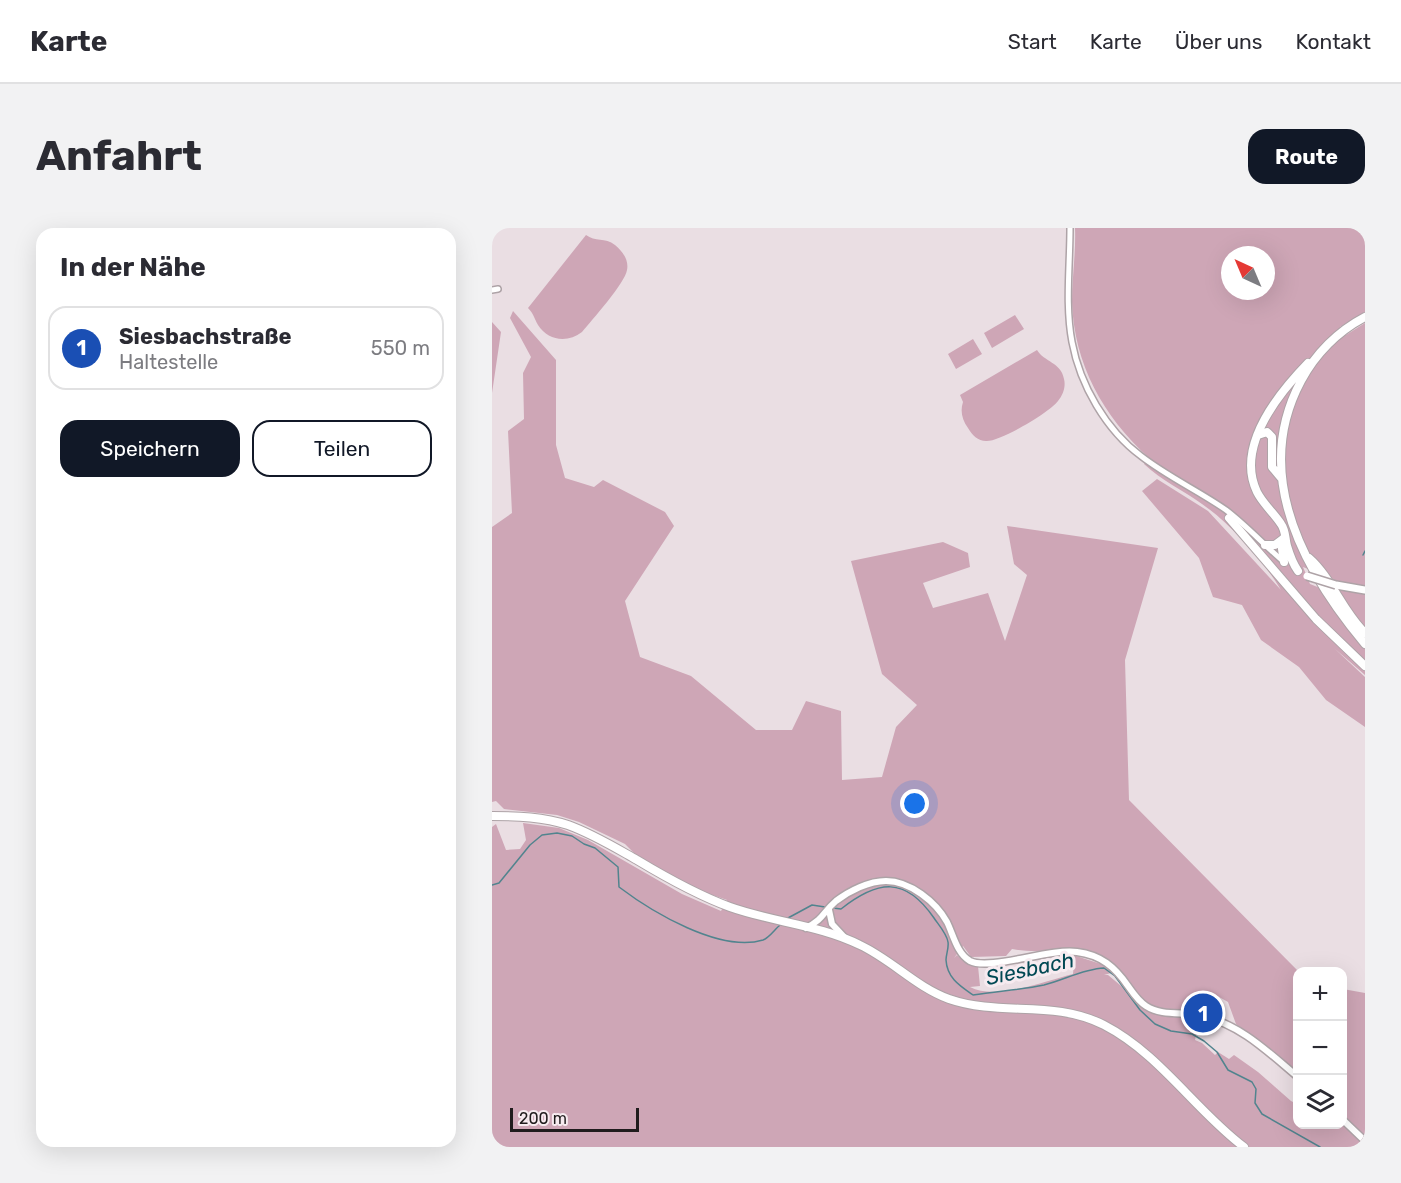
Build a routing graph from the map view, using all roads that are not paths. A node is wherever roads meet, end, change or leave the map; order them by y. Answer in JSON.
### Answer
{"nodes":[{"id":1,"x":1070,"y":228,"type":"edge"},
{"id":2,"x":1365,"y":317,"type":"edge"},
{"id":3,"x":1325,"y":348,"type":"junction"},
{"id":4,"x":1258,"y":435,"type":"junction"},
{"id":5,"x":1282,"y":479,"type":"junction"},
{"id":6,"x":1214,"y":502,"type":"junction"},
{"id":7,"x":1229,"y":518,"type":"joint"},
{"id":8,"x":1284,"y":536,"type":"junction"},
{"id":9,"x":1265,"y":545,"type":"junction"},
{"id":10,"x":1305,"y":556,"type":"junction"},
{"id":11,"x":1284,"y":562,"type":"junction"},
{"id":12,"x":1298,"y":572,"type":"junction"},
{"id":13,"x":1365,"y":590,"type":"edge"},
{"id":14,"x":1365,"y":633,"type":"edge"},
{"id":15,"x":1365,"y":644,"type":"edge"},
{"id":16,"x":1365,"y":666,"type":"edge"},
{"id":17,"x":492,"y":816,"type":"edge"},
{"id":18,"x":828,"y":915,"type":"junction"},
{"id":19,"x":806,"y":928,"type":"junction"},
{"id":20,"x":823,"y":932,"type":"junction"},
{"id":21,"x":847,"y":939,"type":"junction"},
{"id":22,"x":1295,"y":1075,"type":"edge"},
{"id":23,"x":1347,"y":1124,"type":"edge"},
{"id":24,"x":1365,"y":1141,"type":"edge"},
{"id":25,"x":1244,"y":1147,"type":"edge"}],
"edges":[{"from":1,"to":6,"type":"street"},
{"from":2,"to":3,"type":"main road"},
{"from":3,"to":4,"type":"main road"},
{"from":3,"to":5,"type":"main road"},
{"from":4,"to":5,"type":"main road"},
{"from":4,"to":8,"type":"main road"},
{"from":5,"to":10,"type":"main road"},
{"from":6,"to":7,"type":"street"},
{"from":6,"to":9,"type":"street"},
{"from":7,"to":16,"type":"main road"},
{"from":8,"to":9,"type":"main road"},
{"from":8,"to":11,"type":"main road"},
{"from":8,"to":12,"type":"main road"},
{"from":9,"to":11,"type":"street"},
{"from":10,"to":14,"type":"main road"},
{"from":10,"to":15,"type":"main road"},
{"from":11,"to":12,"type":"main road"},
{"from":12,"to":13,"type":"main road","bridge":true},
{"from":17,"to":19,"type":"main road"},
{"from":18,"to":19,"type":"street"},
{"from":18,"to":20,"type":"street"},
{"from":18,"to":21,"type":"street"},
{"from":18,"to":22,"type":"street"},
{"from":19,"to":20,"type":"main road"},
{"from":20,"to":21,"type":"main road"},
{"from":21,"to":25,"type":"main road"},
{"from":23,"to":24,"type":"street"}]}
